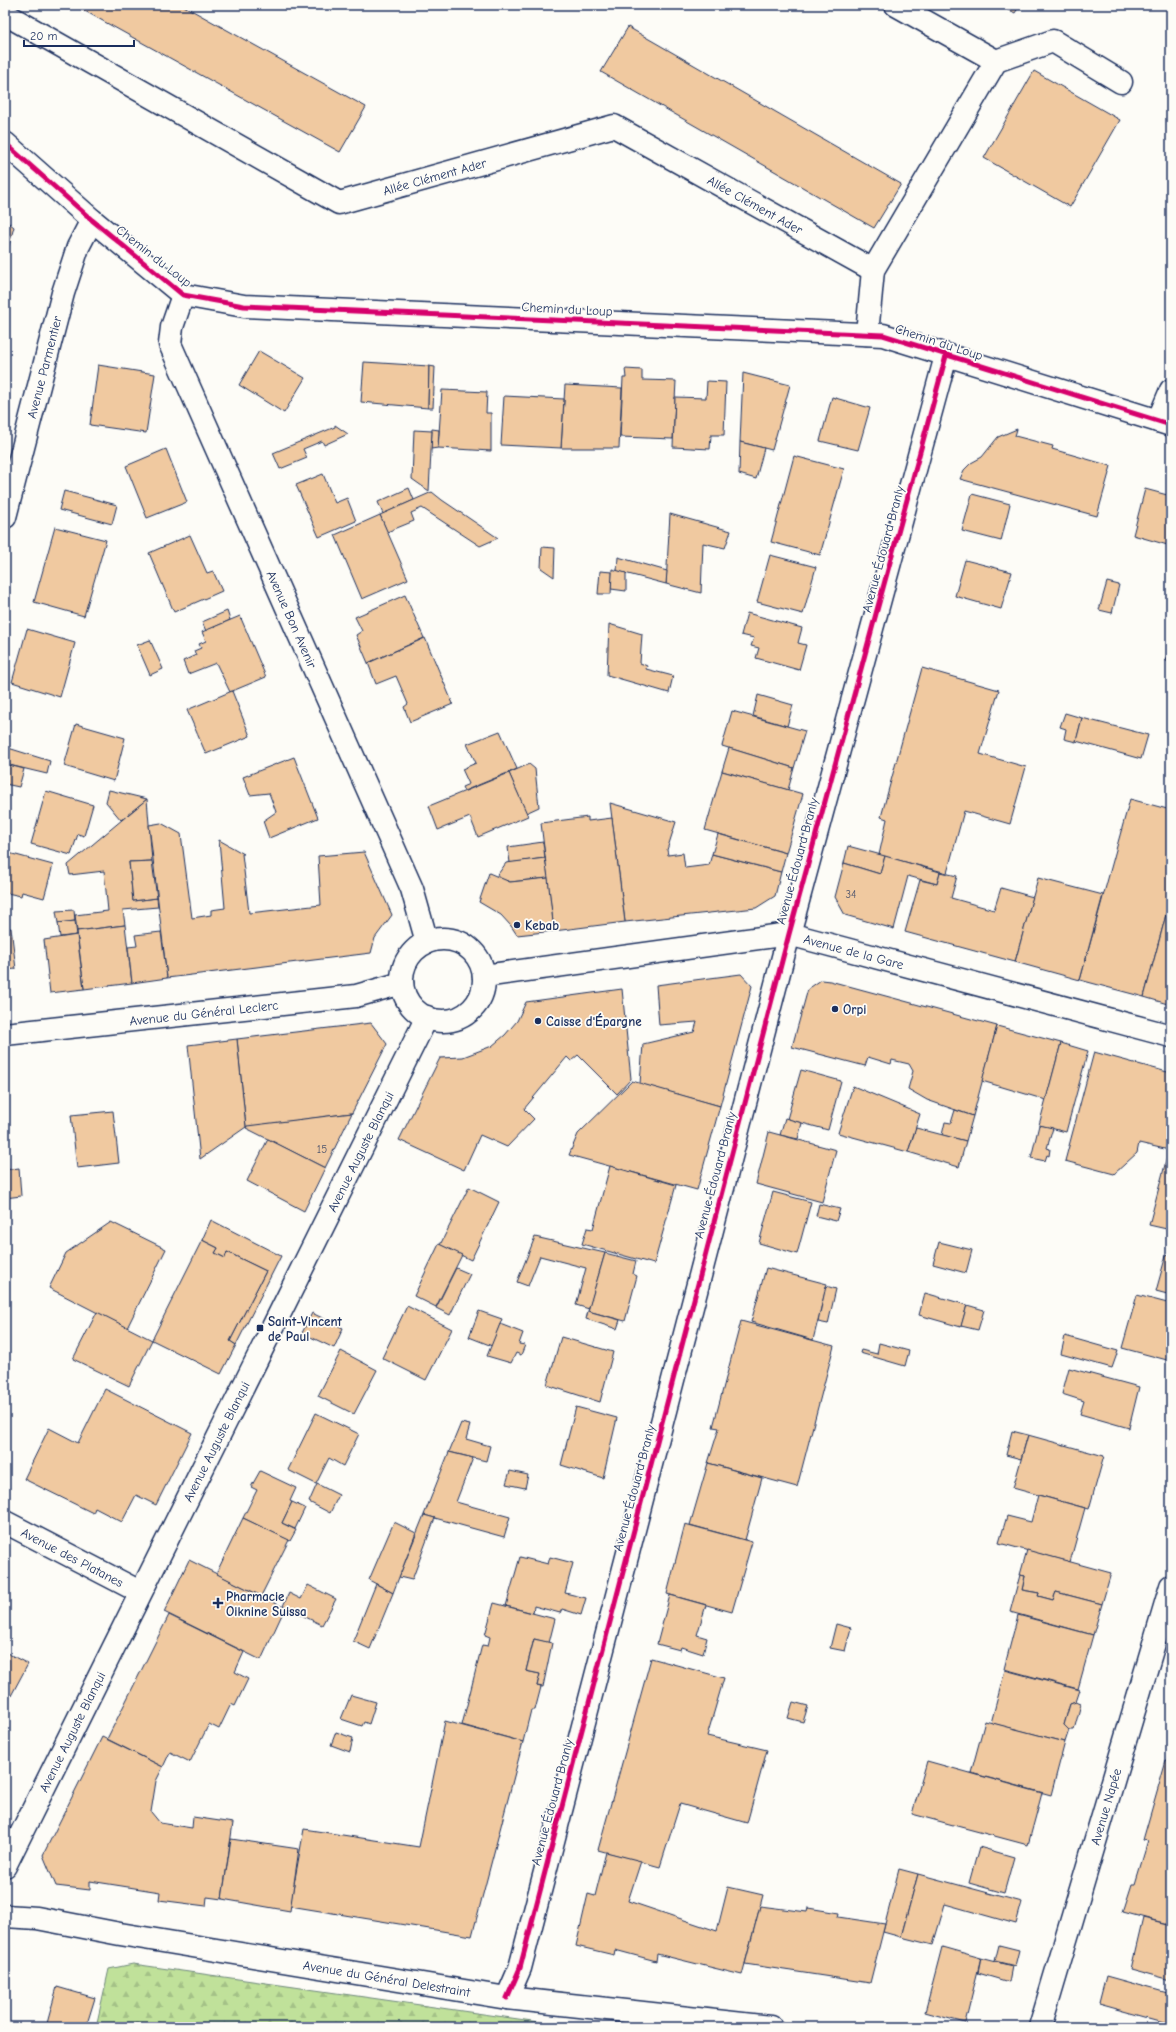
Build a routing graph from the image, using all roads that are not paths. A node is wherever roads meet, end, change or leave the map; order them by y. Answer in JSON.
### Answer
{"nodes":[{"id":1,"x":896,"y":5,"type":"edge"},
{"id":2,"x":5,"y":14,"type":"edge"},
{"id":3,"x":996,"y":61,"type":"junction"},
{"id":4,"x":1121,"y":82,"type":"dead end"},
{"id":5,"x":5,"y":143,"type":"edge"},
{"id":6,"x":92,"y":220,"type":"junction"},
{"id":7,"x":873,"y":270,"type":"junction"},
{"id":8,"x":183,"y":296,"type":"junction"},
{"id":9,"x":867,"y":334,"type":"junction"},
{"id":10,"x":946,"y":356,"type":"junction"},
{"id":11,"x":1171,"y":390,"type":"edge"},
{"id":12,"x":1165,"y":423,"type":"edge"},
{"id":13,"x":5,"y":517,"type":"edge"},
{"id":14,"x":789,"y":934,"type":"junction"},
{"id":15,"x":427,"y":942,"type":"junction"},
{"id":16,"x":484,"y":976,"type":"junction"},
{"id":17,"x":402,"y":983,"type":"junction"},
{"id":18,"x":427,"y":1017,"type":"junction"},
{"id":19,"x":5,"y":1034,"type":"edge"},
{"id":20,"x":1171,"y":1036,"type":"edge"},
{"id":21,"x":5,"y":1522,"type":"edge"},
{"id":22,"x":1171,"y":1586,"type":"edge"},
{"id":23,"x":140,"y":1592,"type":"junction"},
{"id":24,"x":1167,"y":1619,"type":"edge"},
{"id":25,"x":5,"y":1866,"type":"edge"},
{"id":26,"x":5,"y":1916,"type":"edge"},
{"id":27,"x":508,"y":1998,"type":"junction"},
{"id":28,"x":771,"y":2027,"type":"edge"},
{"id":29,"x":1040,"y":2027,"type":"edge"}],
"edges":[{"from":1,"to":3,"type":"street"},
{"from":2,"to":7,"type":"street","name":"Allée Clément Ader"},
{"from":3,"to":4,"type":"street"},
{"from":3,"to":7,"type":"street"},
{"from":5,"to":6,"type":"street","name":"Chemin du Loup"},
{"from":6,"to":8,"type":"street","name":"Chemin du Loup"},
{"from":6,"to":13,"type":"street","name":"Avenue Parmentier"},
{"from":7,"to":9,"type":"street"},
{"from":8,"to":9,"type":"street","name":"Chemin du Loup"},
{"from":8,"to":15,"type":"street","name":"Avenue Bon Avenir"},
{"from":9,"to":10,"type":"street","name":"Chemin du Loup"},
{"from":10,"to":12,"type":"street","name":"Chemin du Loup"},
{"from":10,"to":14,"type":"street","name":"Avenue Édouard Branly"},
{"from":11,"to":12,"type":"street"},
{"from":14,"to":16,"type":"street","name":"Avenue de la Gare"},
{"from":14,"to":20,"type":"street","name":"Avenue de la Gare"},
{"from":14,"to":27,"type":"street","name":"Avenue Édouard Branly"},
{"from":15,"to":16,"type":"street"},
{"from":15,"to":17,"type":"street"},
{"from":16,"to":18,"type":"street"},
{"from":17,"to":18,"type":"street"},
{"from":17,"to":19,"type":"street","name":"Avenue du Général Leclerc"},
{"from":18,"to":23,"type":"street","name":"Avenue Auguste Blanqui"},
{"from":21,"to":23,"type":"street","name":"Avenue des Platanes"},
{"from":22,"to":24,"type":"street","name":"Avenue Napée"},
{"from":23,"to":25,"type":"street","name":"Avenue Auguste Blanqui"},
{"from":24,"to":29,"type":"street","name":"Avenue Napée"},
{"from":26,"to":27,"type":"street","name":"Avenue du Général Delestraint"},
{"from":27,"to":28,"type":"street","name":"Avenue du Général Delestraint"}]}
